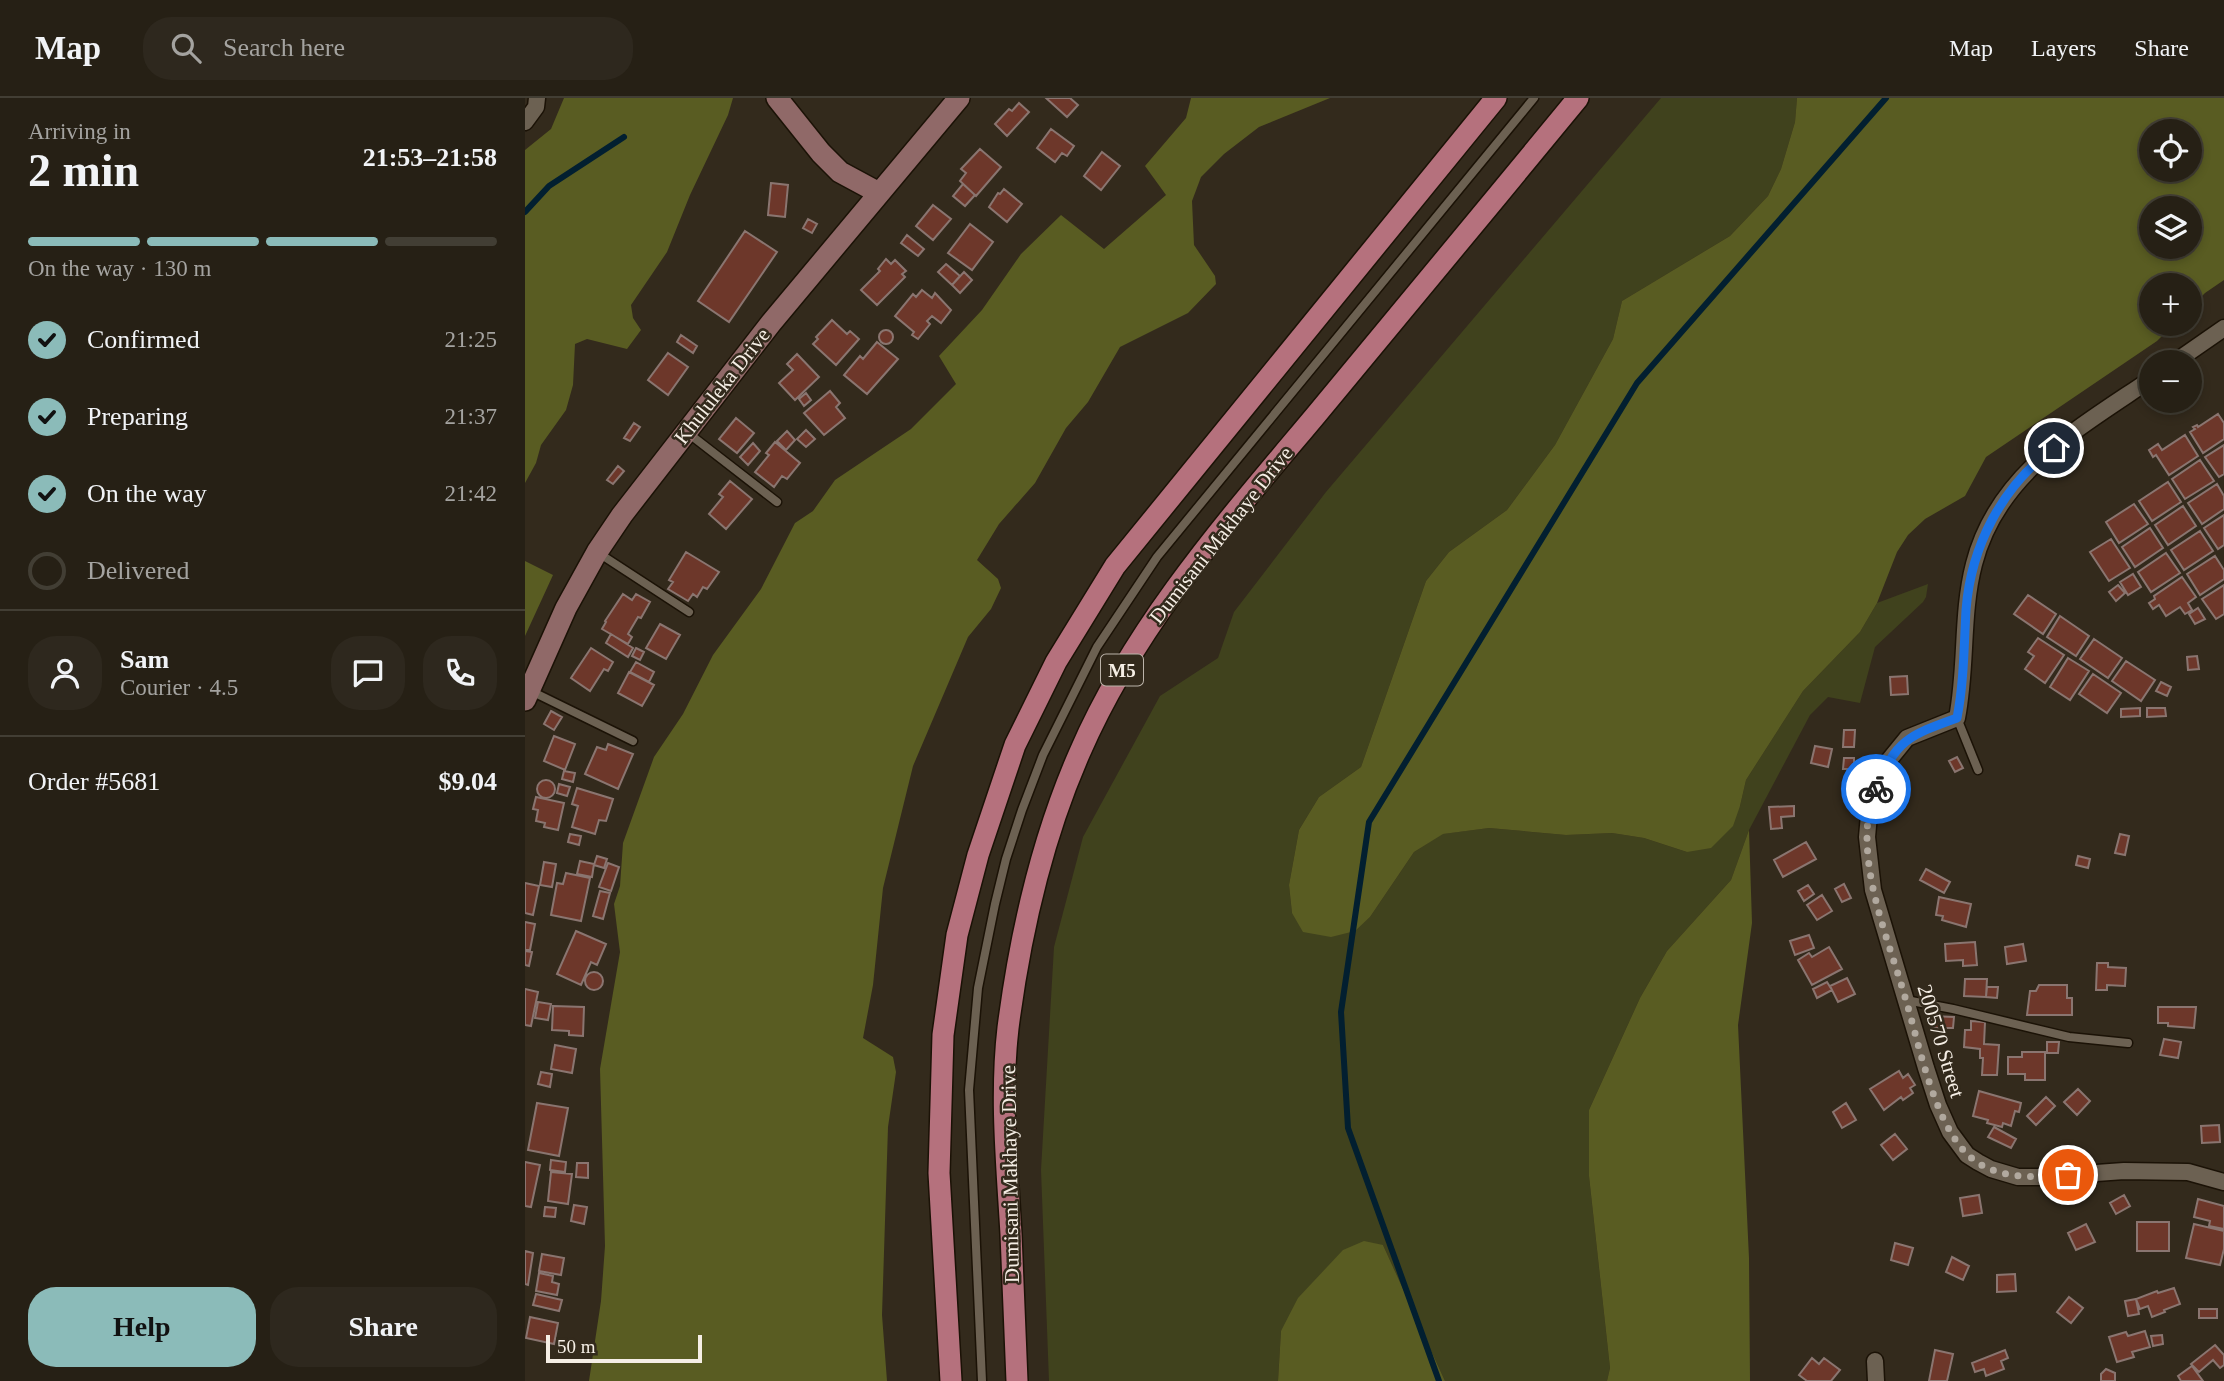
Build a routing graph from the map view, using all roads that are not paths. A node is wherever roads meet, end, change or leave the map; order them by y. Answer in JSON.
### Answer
{"nodes":[{"id":1,"x":537,"y":98,"type":"edge"},
{"id":2,"x":777,"y":98,"type":"edge"},
{"id":3,"x":959,"y":98,"type":"edge"},
{"id":4,"x":1496,"y":98,"type":"edge"},
{"id":5,"x":1534,"y":98,"type":"edge"},
{"id":6,"x":1578,"y":98,"type":"edge"},
{"id":7,"x":525,"y":122,"type":"edge"},
{"id":8,"x":879,"y":192,"type":"junction"},
{"id":9,"x":2224,"y":328,"type":"edge"},
{"id":10,"x":2192,"y":350,"type":"edge"},
{"id":11,"x":2139,"y":388,"type":"edge"},
{"id":12,"x":685,"y":431,"type":"junction"},
{"id":13,"x":777,"y":502,"type":"dead end"},
{"id":14,"x":597,"y":552,"type":"junction"},
{"id":15,"x":689,"y":612,"type":"dead end"},
{"id":16,"x":527,"y":695,"type":"edge"},
{"id":17,"x":1957,"y":718,"type":"junction"},
{"id":18,"x":633,"y":741,"type":"dead end"},
{"id":19,"x":1978,"y":770,"type":"dead end"},
{"id":20,"x":1906,"y":1000,"type":"junction"},
{"id":21,"x":2128,"y":1043,"type":"dead end"},
{"id":22,"x":2224,"y":1182,"type":"edge"},
{"id":23,"x":1875,"y":1361,"type":"dead end"},
{"id":24,"x":951,"y":1381,"type":"edge"},
{"id":25,"x":982,"y":1381,"type":"edge"},
{"id":26,"x":1017,"y":1381,"type":"edge"},
{"id":27,"x":1876,"y":1381,"type":"edge"}],
"edges":[{"from":1,"to":7,"type":"street"},
{"from":2,"to":8,"type":"street"},
{"from":3,"to":8,"type":"street","name":"Khululeka Drive"},
{"from":4,"to":24,"type":"main road"},
{"from":5,"to":25,"type":"lane"},
{"from":6,"to":26,"type":"main road","name":"Dumisani Makhaye Drive","number":"M5"},
{"from":8,"to":12,"type":"street","name":"Khululeka Drive"},
{"from":9,"to":10,"type":"street"},
{"from":11,"to":17,"type":"street"},
{"from":12,"to":13,"type":"lane"},
{"from":12,"to":14,"type":"street","name":"Khululeka Drive"},
{"from":14,"to":15,"type":"lane"},
{"from":14,"to":16,"type":"street","name":"Khululeka Drive"},
{"from":16,"to":18,"type":"lane"},
{"from":17,"to":19,"type":"lane"},
{"from":17,"to":20,"type":"street","name":"200570 Street"},
{"from":20,"to":21,"type":"lane"},
{"from":20,"to":22,"type":"street","name":"200570 Street"},
{"from":23,"to":27,"type":"street"}]}
